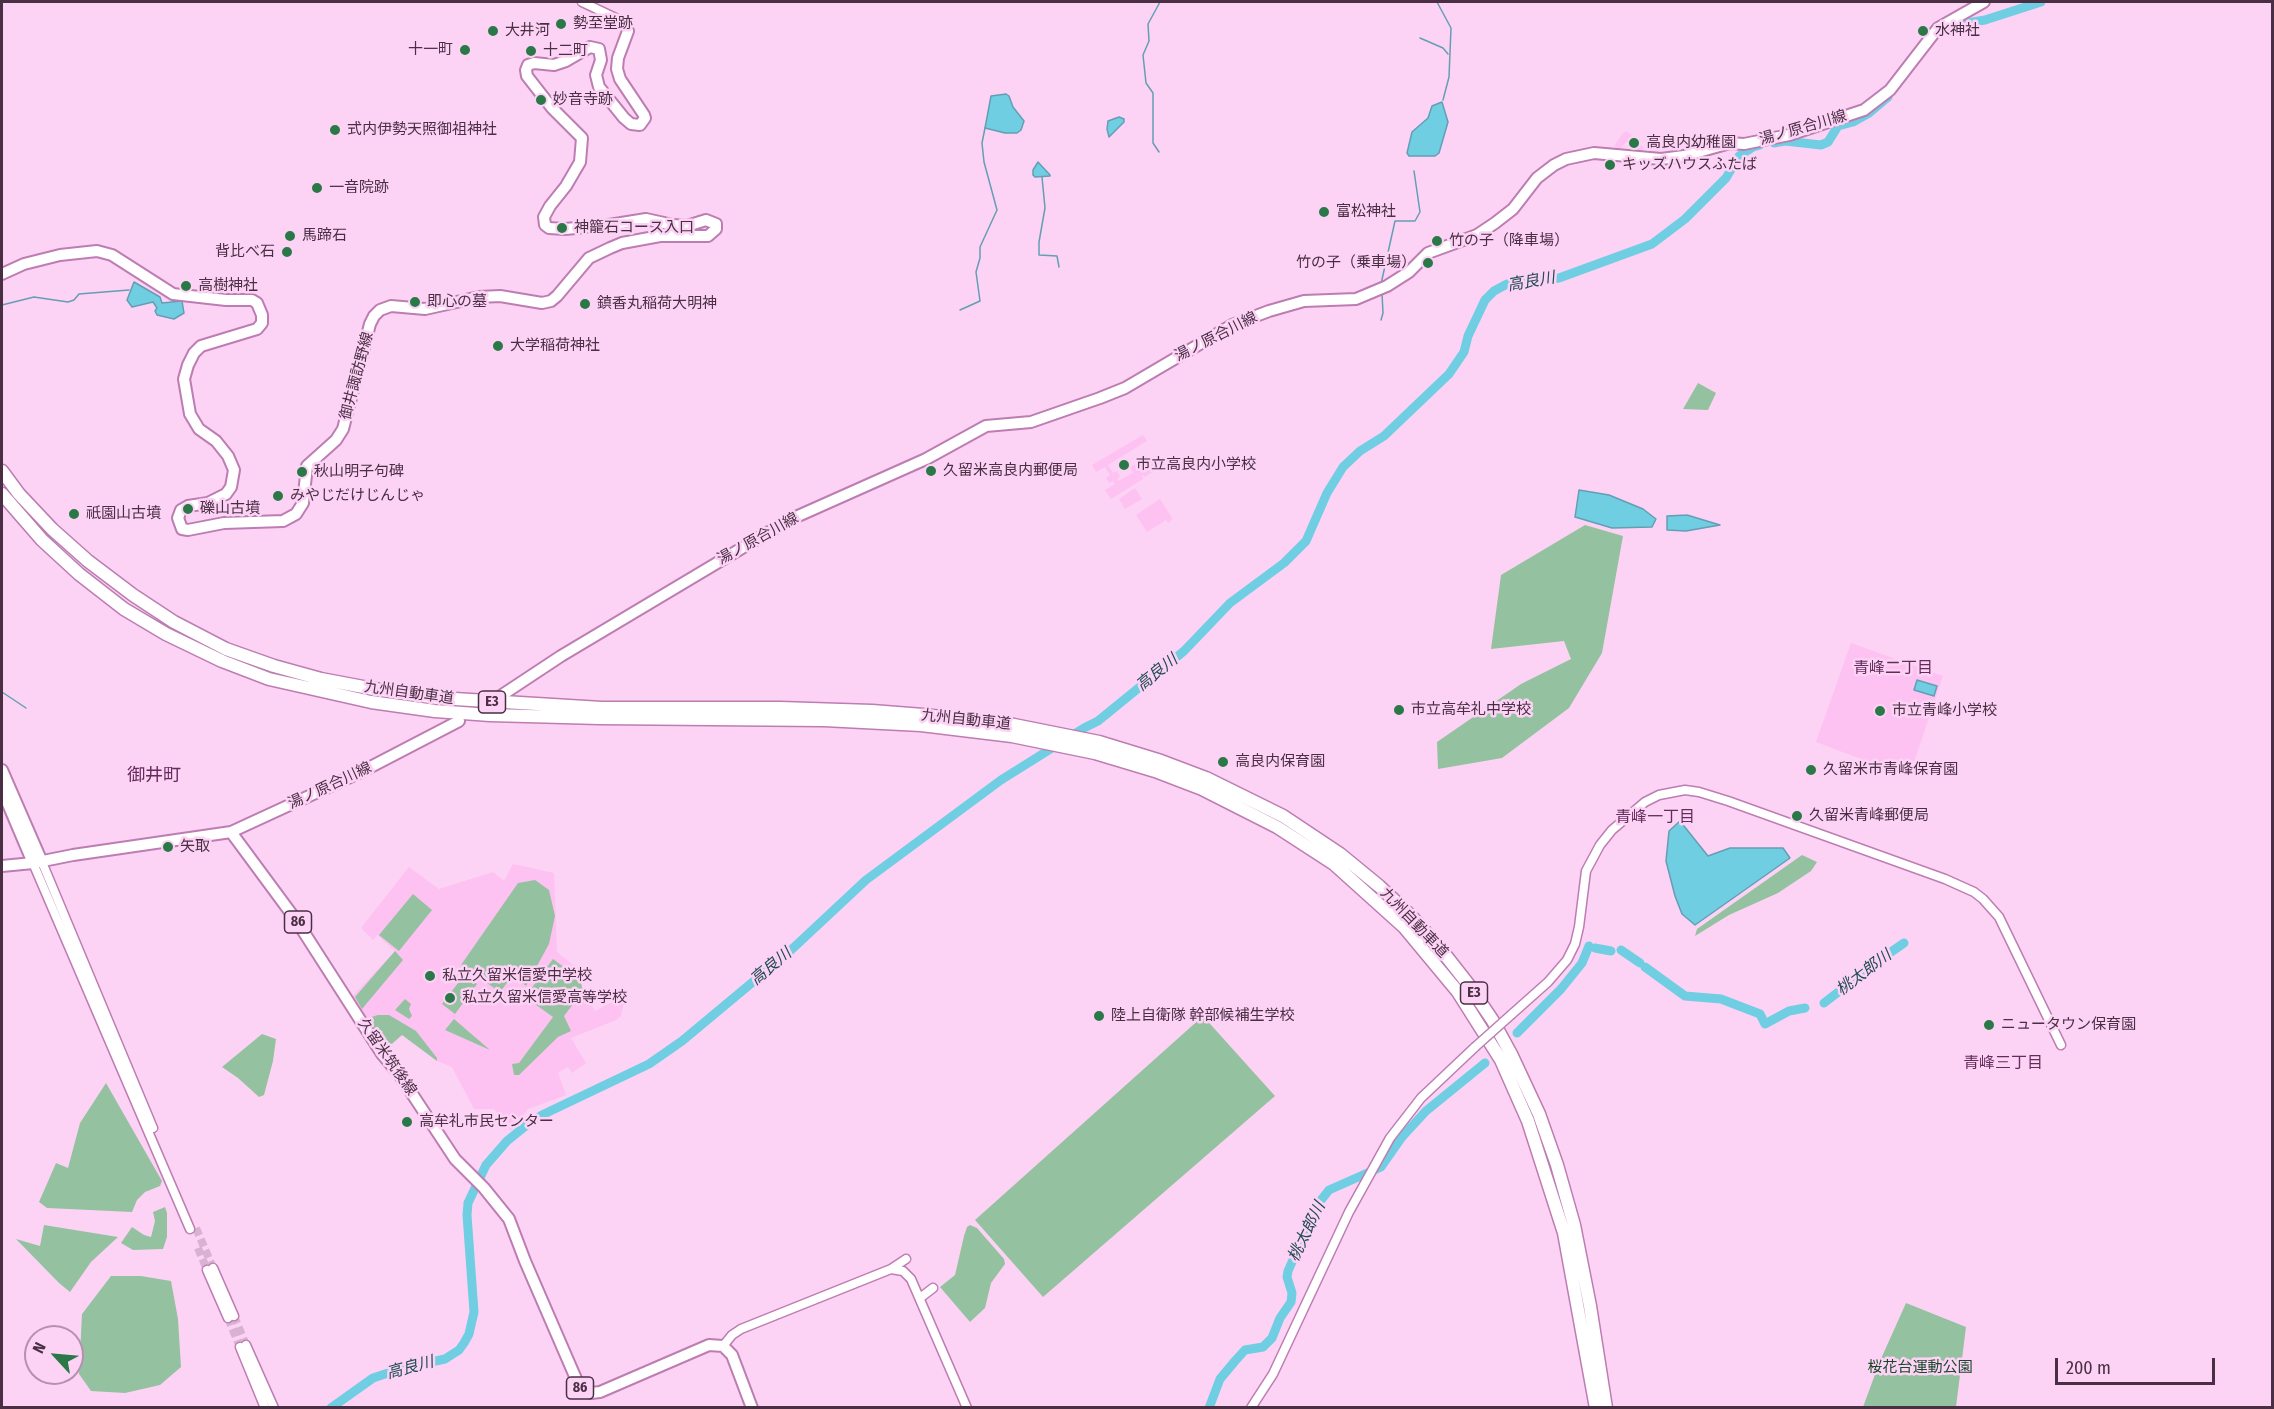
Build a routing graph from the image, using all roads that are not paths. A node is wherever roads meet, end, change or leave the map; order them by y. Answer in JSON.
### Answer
{"nodes":[{"id":1,"x":582,"y":2,"type":"edge"},
{"id":2,"x":1984,"y":2,"type":"edge"},
{"id":3,"x":628,"y":31,"type":"joint"},
{"id":4,"x":2,"y":274,"type":"edge"},
{"id":5,"x":2,"y":471,"type":"edge"},
{"id":6,"x":2,"y":494,"type":"edge"},
{"id":7,"x":502,"y":695,"type":"dead end"},
{"id":8,"x":459,"y":720,"type":"dead end"},
{"id":9,"x":1048,"y":737,"type":"junction"},
{"id":10,"x":1119,"y":754,"type":"junction"},
{"id":11,"x":2,"y":770,"type":"edge"},
{"id":12,"x":2,"y":790,"type":"edge"},
{"id":13,"x":231,"y":832,"type":"junction"},
{"id":14,"x":38,"y":862,"type":"junction"},
{"id":15,"x":2,"y":866,"type":"edge"},
{"id":16,"x":2061,"y":1045,"type":"dead end"},
{"id":17,"x":193,"y":1229,"type":"tunnel mouth"},
{"id":18,"x":906,"y":1259,"type":"dead end"},
{"id":19,"x":210,"y":1269,"type":"tunnel mouth"},
{"id":20,"x":891,"y":1269,"type":"junction"},
{"id":21,"x":933,"y":1288,"type":"dead end"},
{"id":22,"x":920,"y":1298,"type":"junction"},
{"id":23,"x":231,"y":1317,"type":"tunnel mouth"},
{"id":24,"x":723,"y":1346,"type":"junction"},
{"id":25,"x":265,"y":1407,"type":"edge"},
{"id":26,"x":274,"y":1407,"type":"edge"},
{"id":27,"x":753,"y":1407,"type":"edge"},
{"id":28,"x":967,"y":1407,"type":"edge"},
{"id":29,"x":1251,"y":1407,"type":"edge"},
{"id":30,"x":1596,"y":1407,"type":"edge"},
{"id":31,"x":1606,"y":1407,"type":"edge"}],
"edges":[{"from":1,"to":3,"type":"street"},
{"from":2,"to":7,"type":"main road","name":"湯ノ原合川線"},
{"from":3,"to":4,"type":"main road","name":"御井諏訪野線"},
{"from":5,"to":9,"type":"highway","name":"九州自動車道","number":"E3"},
{"from":6,"to":9,"type":"highway","name":"九州自動車道","number":"E3"},
{"from":8,"to":13,"type":"main road","name":"湯ノ原合川線"},
{"from":9,"to":10,"type":"highway","name":"九州自動車道","number":"E3"},
{"from":10,"to":30,"type":"highway","name":"九州自動車道","number":"E3"},
{"from":10,"to":31,"type":"highway","name":"九州自動車道","number":"E3"},
{"from":11,"to":14,"type":"main road"},
{"from":12,"to":14,"type":"main road"},
{"from":13,"to":14,"type":"main road"},
{"from":13,"to":24,"type":"main road","name":"久留米筑後線","number":"86"},
{"from":14,"to":15,"type":"main road"},
{"from":14,"to":17,"type":"street"},
{"from":16,"to":29,"type":"street","bridge":true},
{"from":18,"to":20,"type":"street"},
{"from":19,"to":23,"type":"street"},
{"from":20,"to":22,"type":"street"},
{"from":20,"to":24,"type":"street"},
{"from":21,"to":22,"type":"street"},
{"from":22,"to":28,"type":"street"},
{"from":24,"to":27,"type":"main road"},
{"from":25,"to":26,"type":"street"}]}
